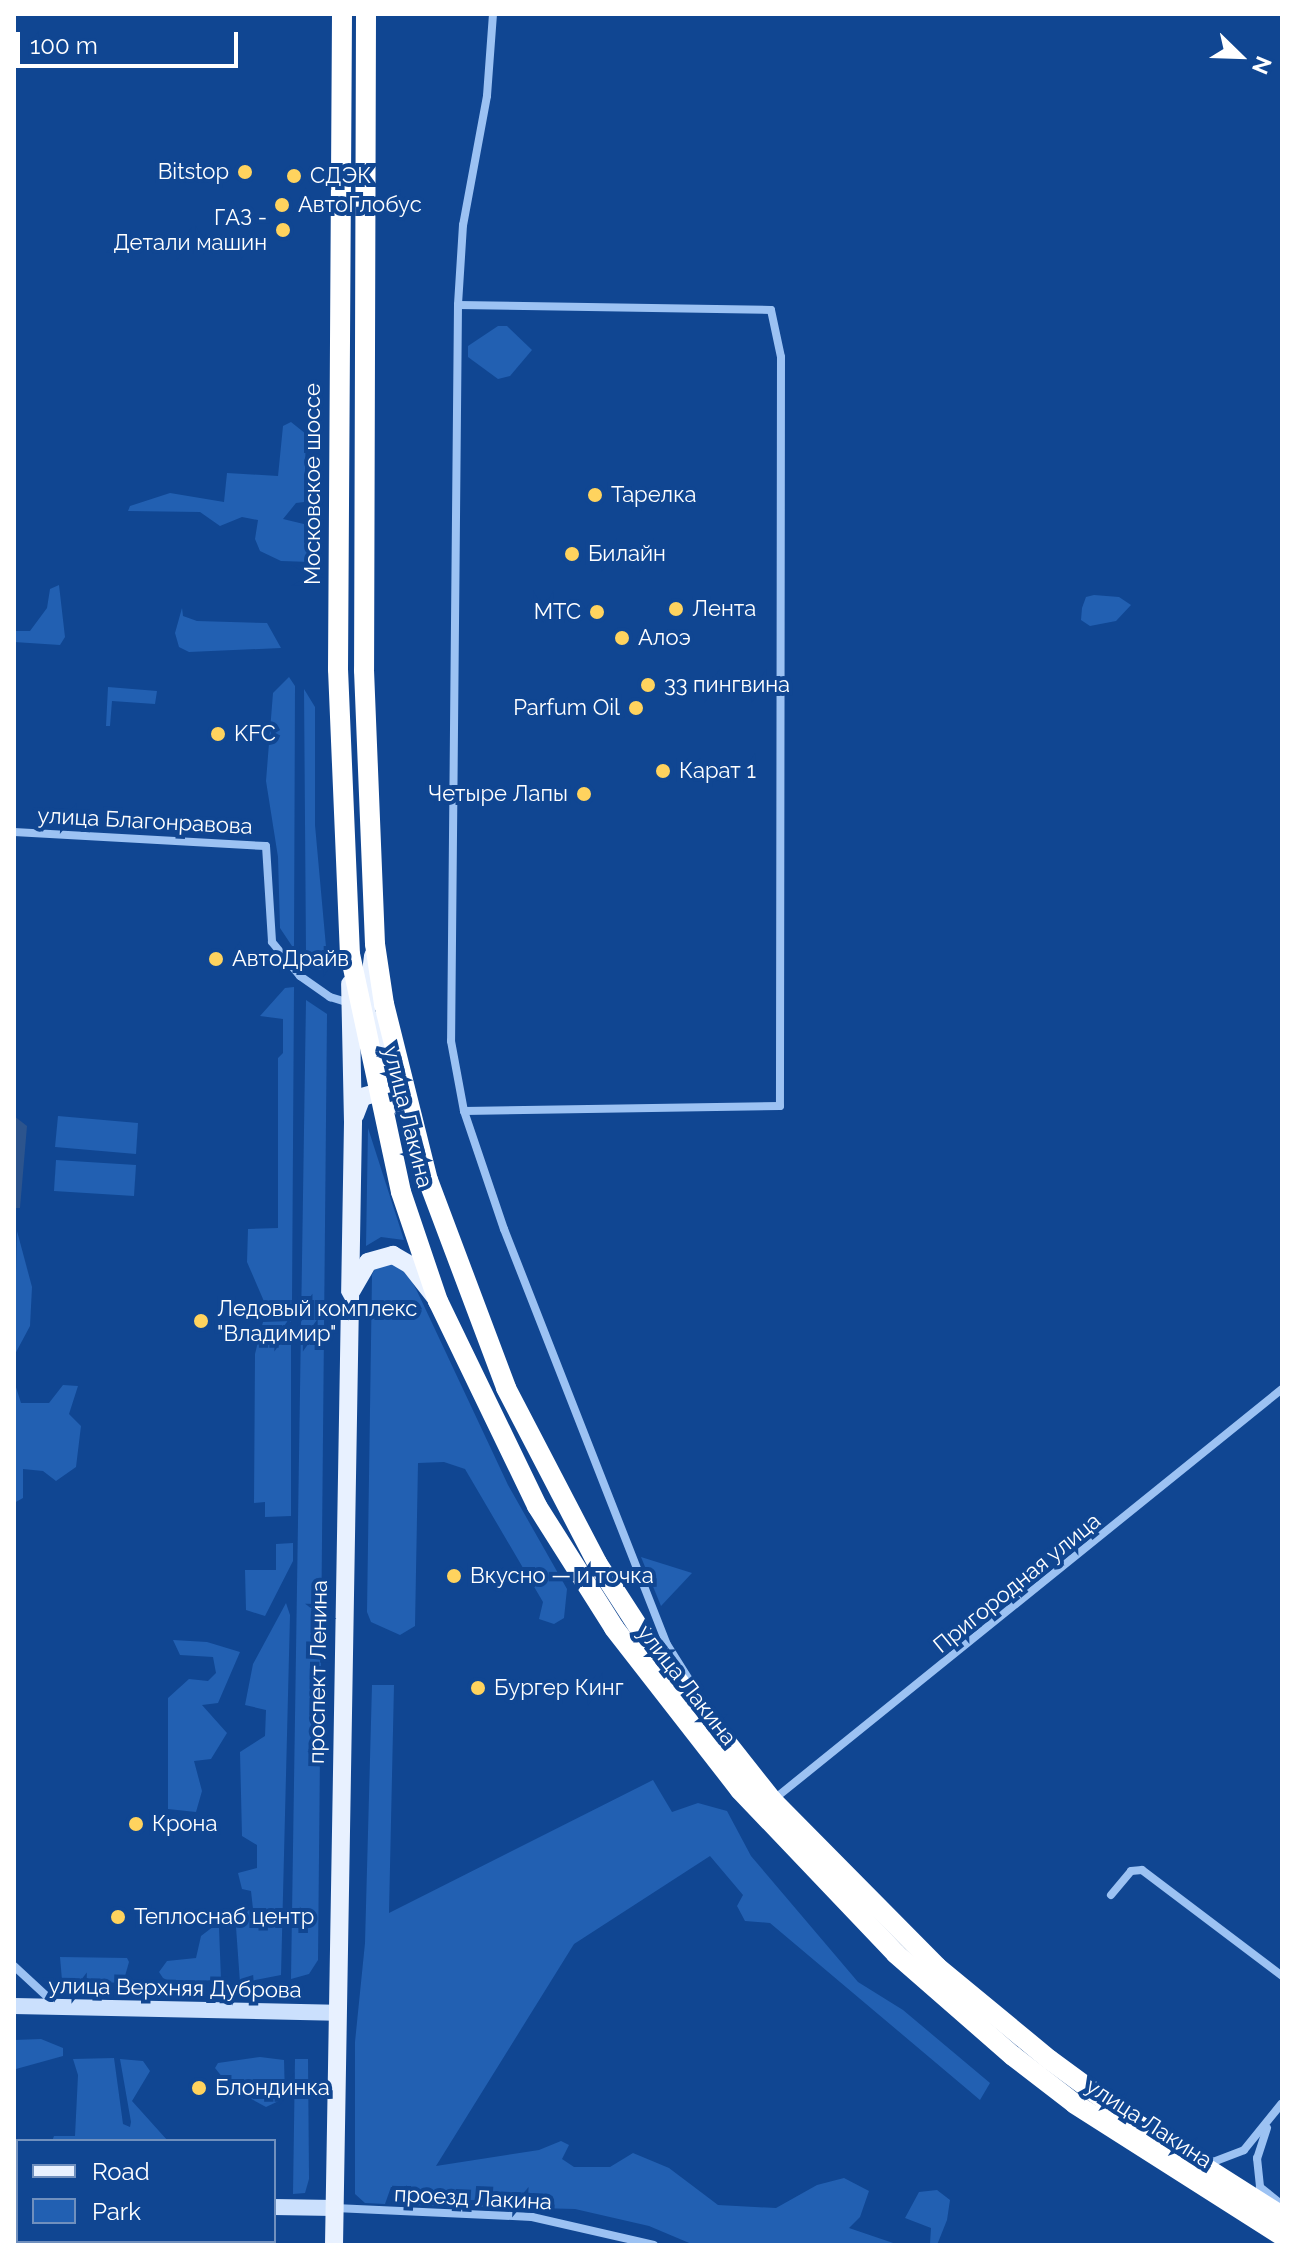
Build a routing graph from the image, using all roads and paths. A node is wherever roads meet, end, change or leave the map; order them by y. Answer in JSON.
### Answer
{"nodes":[{"id":1,"x":342,"y":14,"type":"edge"},
{"id":2,"x":366,"y":14,"type":"edge"},
{"id":3,"x":493,"y":14,"type":"edge"},
{"id":4,"x":458,"y":305,"type":"junction"},
{"id":5,"x":14,"y":832,"type":"edge"},
{"id":6,"x":375,"y":944,"type":"junction"},
{"id":7,"x":350,"y":954,"type":"joint"},
{"id":8,"x":359,"y":1005,"type":"junction"},
{"id":9,"x":363,"y":1036,"type":"junction"},
{"id":10,"x":376,"y":1093,"type":"junction"},
{"id":11,"x":353,"y":1100,"type":"junction"},
{"id":12,"x":464,"y":1111,"type":"junction"},
{"id":13,"x":412,"y":1119,"type":"junction"},
{"id":14,"x":353,"y":1122,"type":"junction"},
{"id":15,"x":438,"y":1301,"type":"junction"},
{"id":16,"x":348,"y":1304,"type":"junction"},
{"id":17,"x":1282,"y":1389,"type":"edge"},
{"id":18,"x":716,"y":1731,"type":"junction"},
{"id":19,"x":772,"y":1800,"type":"junction"},
{"id":20,"x":1111,"y":1895,"type":"dead end"},
{"id":21,"x":14,"y":1966,"type":"edge"},
{"id":22,"x":1282,"y":1976,"type":"edge"},
{"id":23,"x":14,"y":2006,"type":"edge"},
{"id":24,"x":58,"y":2007,"type":"junction"},
{"id":25,"x":335,"y":2013,"type":"junction"},
{"id":26,"x":1282,"y":2103,"type":"edge"},
{"id":27,"x":1268,"y":2124,"type":"junction"},
{"id":28,"x":1140,"y":2126,"type":"junction"},
{"id":29,"x":1282,"y":2205,"type":"edge"},
{"id":30,"x":276,"y":2207,"type":"edge"},
{"id":31,"x":334,"y":2208,"type":"junction"},
{"id":32,"x":1282,"y":2216,"type":"edge"},
{"id":33,"x":1282,"y":2236,"type":"edge"},
{"id":34,"x":334,"y":2245,"type":"edge"},
{"id":35,"x":654,"y":2245,"type":"edge"}],
"edges":[{"from":1,"to":7,"type":"highway","name":"Московское шоссе"},
{"from":2,"to":6,"type":"highway"},
{"from":3,"to":4,"type":"street"},
{"from":4,"to":12,"type":"street"},
{"from":4,"to":12,"type":"street"},
{"from":5,"to":8,"type":"street","name":"улица Благонравова"},
{"from":6,"to":8,"type":"main road","name":"проспект Ленина"},
{"from":6,"to":13,"type":"highway","name":"улица Лакина"},
{"from":7,"to":8,"type":"highway","name":"улица Лакина"},
{"from":8,"to":9,"type":"highway","name":"улица Лакина"},
{"from":8,"to":11,"type":"main road","name":"проспект Ленина"},
{"from":8,"to":13,"type":"main road"},
{"from":9,"to":10,"type":"highway","name":"улица Лакина"},
{"from":9,"to":11,"type":"main road","name":"проспект Ленина"},
{"from":10,"to":13,"type":"main road"},
{"from":10,"to":14,"type":"main road"},
{"from":10,"to":15,"type":"highway","name":"улица Лакина"},
{"from":11,"to":14,"type":"main road","name":"проспект Ленина"},
{"from":12,"to":18,"type":"street"},
{"from":13,"to":18,"type":"highway","name":"улица Лакина"},
{"from":14,"to":16,"type":"main road","name":"проспект Ленина"},
{"from":15,"to":16,"type":"main road"},
{"from":15,"to":33,"type":"highway","name":"улица Лакина"},
{"from":16,"to":25,"type":"main road","name":"проспект Ленина"},
{"from":17,"to":19,"type":"street","name":"Пригородная улица"},
{"from":18,"to":19,"type":"highway","name":"улица Лакина"},
{"from":19,"to":28,"type":"highway","name":"улица Лакина"},
{"from":20,"to":22,"type":"street"},
{"from":21,"to":24,"type":"street"},
{"from":23,"to":24,"type":"main road","name":"улица Верхняя Дуброва"},
{"from":24,"to":25,"type":"main road","name":"улица Верхняя Дуброва"},
{"from":25,"to":31,"type":"main road","name":"проспект Ленина"},
{"from":26,"to":27,"type":"street"},
{"from":27,"to":28,"type":"street"},
{"from":27,"to":29,"type":"street"},
{"from":28,"to":32,"type":"highway","name":"улица Лакина"},
{"from":30,"to":31,"type":"main road"},
{"from":31,"to":34,"type":"main road","name":"проспект Ленина"},
{"from":31,"to":35,"type":"street","name":"проезд Лакина"}]}
